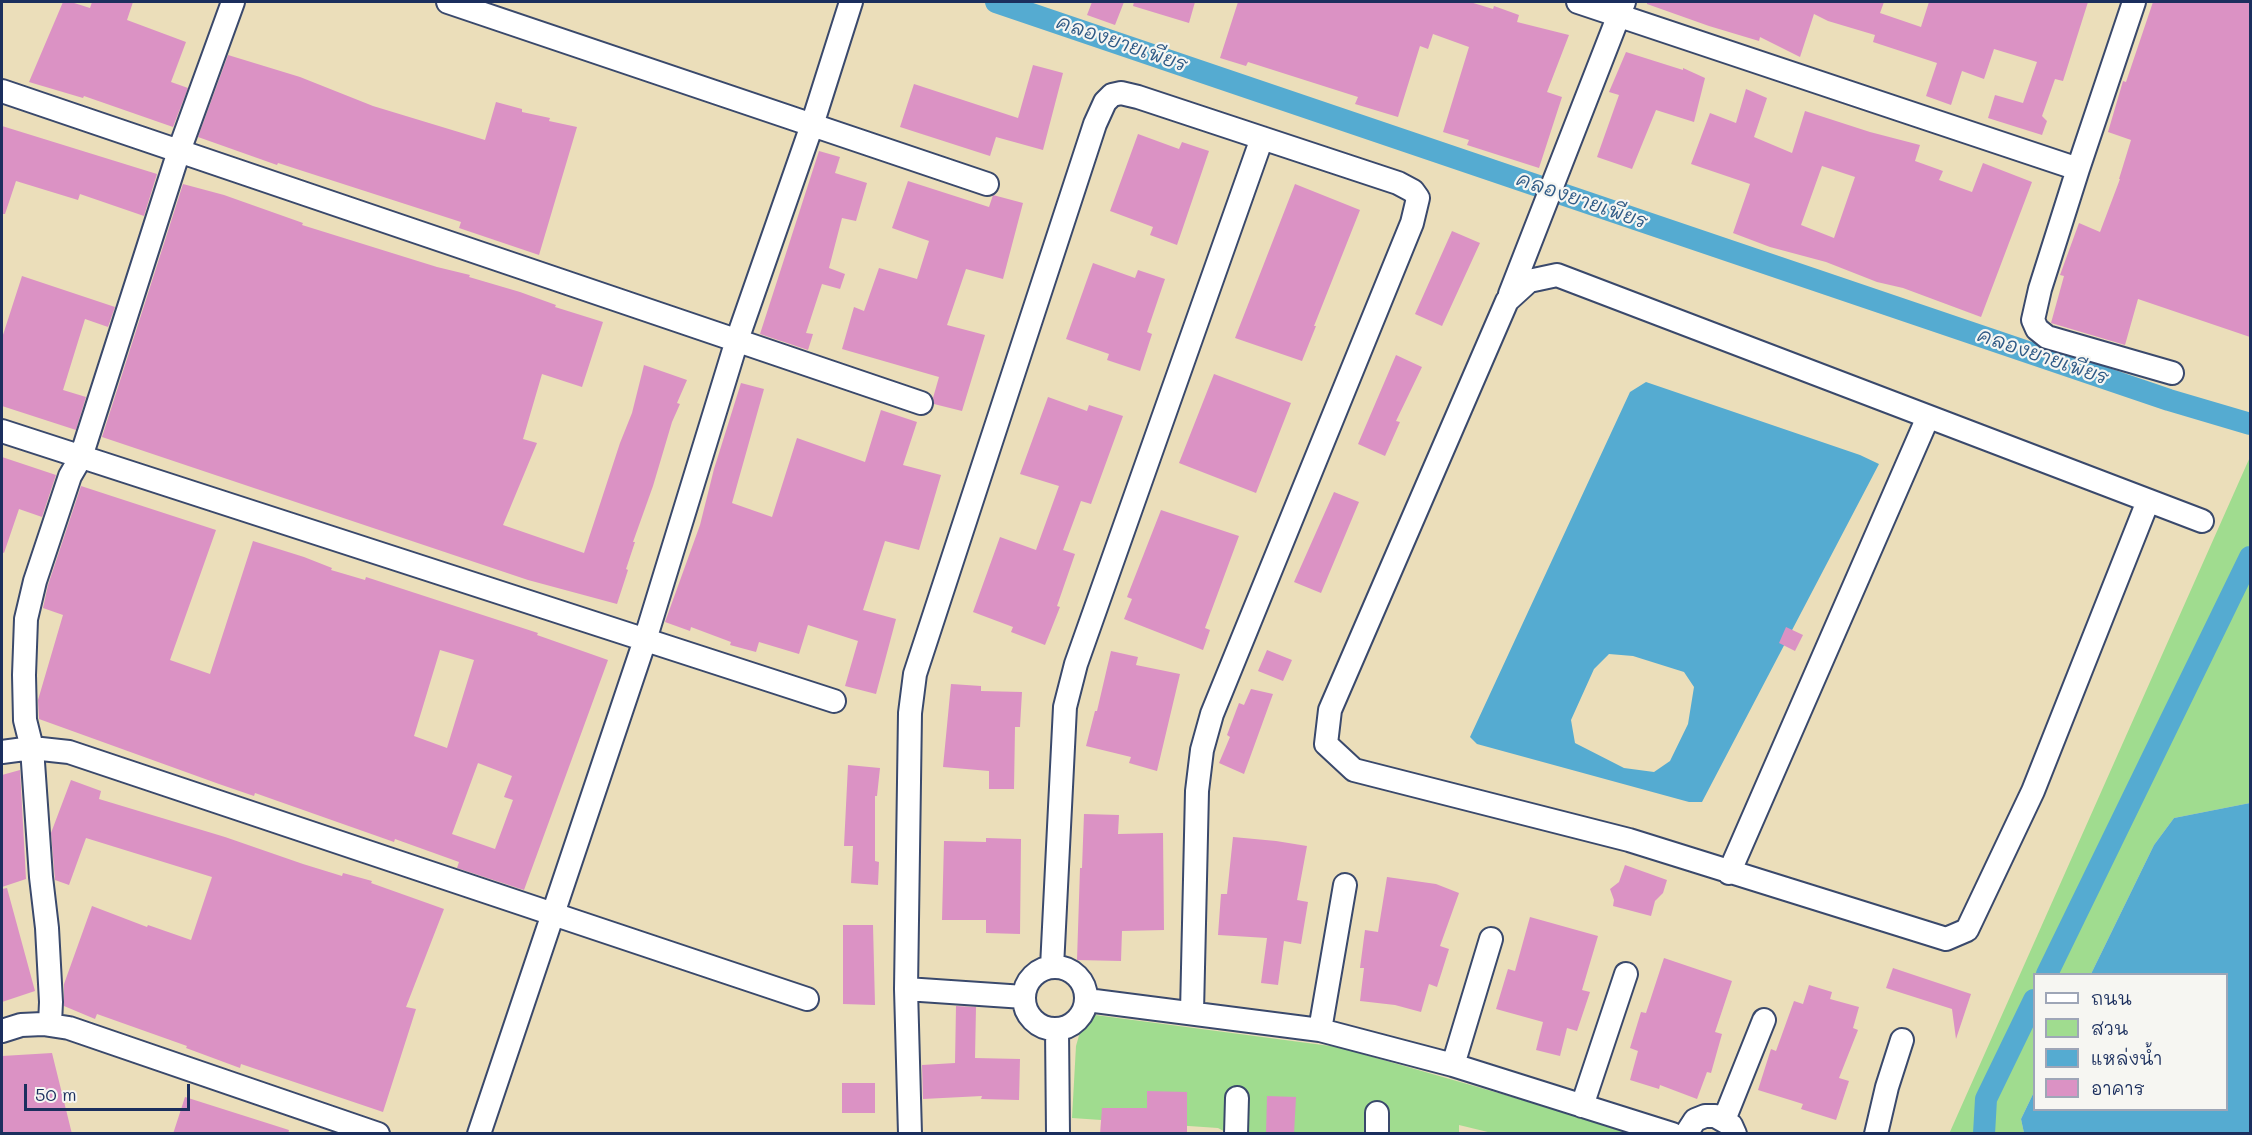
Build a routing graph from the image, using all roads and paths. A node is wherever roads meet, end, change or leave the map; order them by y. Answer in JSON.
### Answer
{"nodes":[{"id":1,"x":233,"y":2,"type":"edge"},
{"id":2,"x":448,"y":2,"type":"edge"},
{"id":3,"x":851,"y":2,"type":"edge"},
{"id":4,"x":1578,"y":2,"type":"edge"},
{"id":5,"x":2134,"y":2,"type":"edge"},
{"id":6,"x":1622,"y":8,"type":"edge"},
{"id":7,"x":2,"y":91,"type":"edge"},
{"id":8,"x":812,"y":125,"type":"junction"},
{"id":9,"x":1262,"y":138,"type":"junction"},
{"id":10,"x":179,"y":151,"type":"junction"},
{"id":11,"x":2078,"y":169,"type":"junction"},
{"id":12,"x":987,"y":184,"type":"dead end"},
{"id":13,"x":1507,"y":301,"type":"junction"},
{"id":14,"x":736,"y":340,"type":"junction"},
{"id":15,"x":2172,"y":373,"type":"dead end"},
{"id":16,"x":921,"y":403,"type":"dead end"},
{"id":17,"x":1928,"y":417,"type":"junction"},
{"id":18,"x":2,"y":431,"type":"edge"},
{"id":19,"x":81,"y":457,"type":"junction"},
{"id":20,"x":2148,"y":501,"type":"junction"},
{"id":21,"x":2202,"y":521,"type":"dead end"},
{"id":22,"x":645,"y":640,"type":"junction"},
{"id":23,"x":834,"y":701,"type":"dead end"},
{"id":24,"x":32,"y":748,"type":"junction"},
{"id":25,"x":2,"y":752,"type":"edge"},
{"id":26,"x":1729,"y":873,"type":"junction"},
{"id":27,"x":1345,"y":885,"type":"dead end"},
{"id":28,"x":554,"y":915,"type":"junction"},
{"id":29,"x":1491,"y":939,"type":"dead end"},
{"id":30,"x":1052,"y":967,"type":"junction"},
{"id":31,"x":1626,"y":974,"type":"dead end"},
{"id":32,"x":906,"y":989,"type":"junction"},
{"id":33,"x":1023,"y":997,"type":"junction"},
{"id":34,"x":807,"y":999,"type":"dead end"},
{"id":35,"x":1087,"y":1000,"type":"junction"},
{"id":36,"x":1192,"y":1012,"type":"junction"},
{"id":37,"x":1764,"y":1020,"type":"dead end"},
{"id":38,"x":50,"y":1024,"type":"junction"},
{"id":39,"x":1057,"y":1029,"type":"junction"},
{"id":40,"x":1320,"y":1030,"type":"junction"},
{"id":41,"x":2,"y":1031,"type":"edge"},
{"id":42,"x":1902,"y":1041,"type":"dead end"},
{"id":43,"x":1453,"y":1065,"type":"junction"},
{"id":44,"x":1237,"y":1098,"type":"dead end"},
{"id":45,"x":1582,"y":1106,"type":"junction"},
{"id":46,"x":1730,"y":1127,"type":"edge"},
{"id":47,"x":378,"y":1134,"type":"edge"},
{"id":48,"x":480,"y":1134,"type":"edge"},
{"id":49,"x":910,"y":1134,"type":"edge"},
{"id":50,"x":1058,"y":1134,"type":"edge"},
{"id":51,"x":1236,"y":1134,"type":"edge"},
{"id":52,"x":1672,"y":1134,"type":"edge"},
{"id":53,"x":1686,"y":1134,"type":"edge"},
{"id":54,"x":1876,"y":1134,"type":"edge"}],
"edges":[{"from":1,"to":10,"type":"street"},
{"from":2,"to":8,"type":"street"},
{"from":3,"to":8,"type":"street"},
{"from":4,"to":6,"type":"street"},
{"from":5,"to":11,"type":"street"},
{"from":6,"to":11,"type":"street"},
{"from":6,"to":13,"type":"street"},
{"from":7,"to":10,"type":"street"},
{"from":8,"to":12,"type":"street"},
{"from":8,"to":14,"type":"street"},
{"from":9,"to":30,"type":"street"},
{"from":9,"to":32,"type":"street"},
{"from":9,"to":36,"type":"street"},
{"from":10,"to":14,"type":"street"},
{"from":10,"to":19,"type":"street"},
{"from":11,"to":15,"type":"street"},
{"from":13,"to":17,"type":"street"},
{"from":13,"to":26,"type":"street"},
{"from":14,"to":16,"type":"street"},
{"from":14,"to":22,"type":"street"},
{"from":17,"to":20,"type":"street"},
{"from":17,"to":26,"type":"street"},
{"from":18,"to":19,"type":"street"},
{"from":19,"to":22,"type":"street"},
{"from":19,"to":24,"type":"street"},
{"from":20,"to":21,"type":"street"},
{"from":20,"to":26,"type":"street"},
{"from":22,"to":23,"type":"street"},
{"from":22,"to":28,"type":"street"},
{"from":24,"to":25,"type":"street"},
{"from":24,"to":28,"type":"street"},
{"from":24,"to":38,"type":"street"},
{"from":27,"to":40,"type":"street"},
{"from":28,"to":34,"type":"street"},
{"from":28,"to":48,"type":"street"},
{"from":29,"to":43,"type":"street"},
{"from":30,"to":33,"type":"street"},
{"from":30,"to":35,"type":"street"},
{"from":31,"to":45,"type":"street"},
{"from":32,"to":33,"type":"street"},
{"from":32,"to":49,"type":"street"},
{"from":33,"to":39,"type":"street"},
{"from":35,"to":36,"type":"street"},
{"from":35,"to":39,"type":"street"},
{"from":36,"to":40,"type":"street"},
{"from":37,"to":46,"type":"street"},
{"from":38,"to":41,"type":"street"},
{"from":38,"to":47,"type":"street"},
{"from":39,"to":50,"type":"street"},
{"from":40,"to":43,"type":"street"},
{"from":42,"to":54,"type":"street"},
{"from":43,"to":45,"type":"street"},
{"from":44,"to":51,"type":"street"},
{"from":45,"to":52,"type":"street"},
{"from":46,"to":53,"type":"street"}]}
